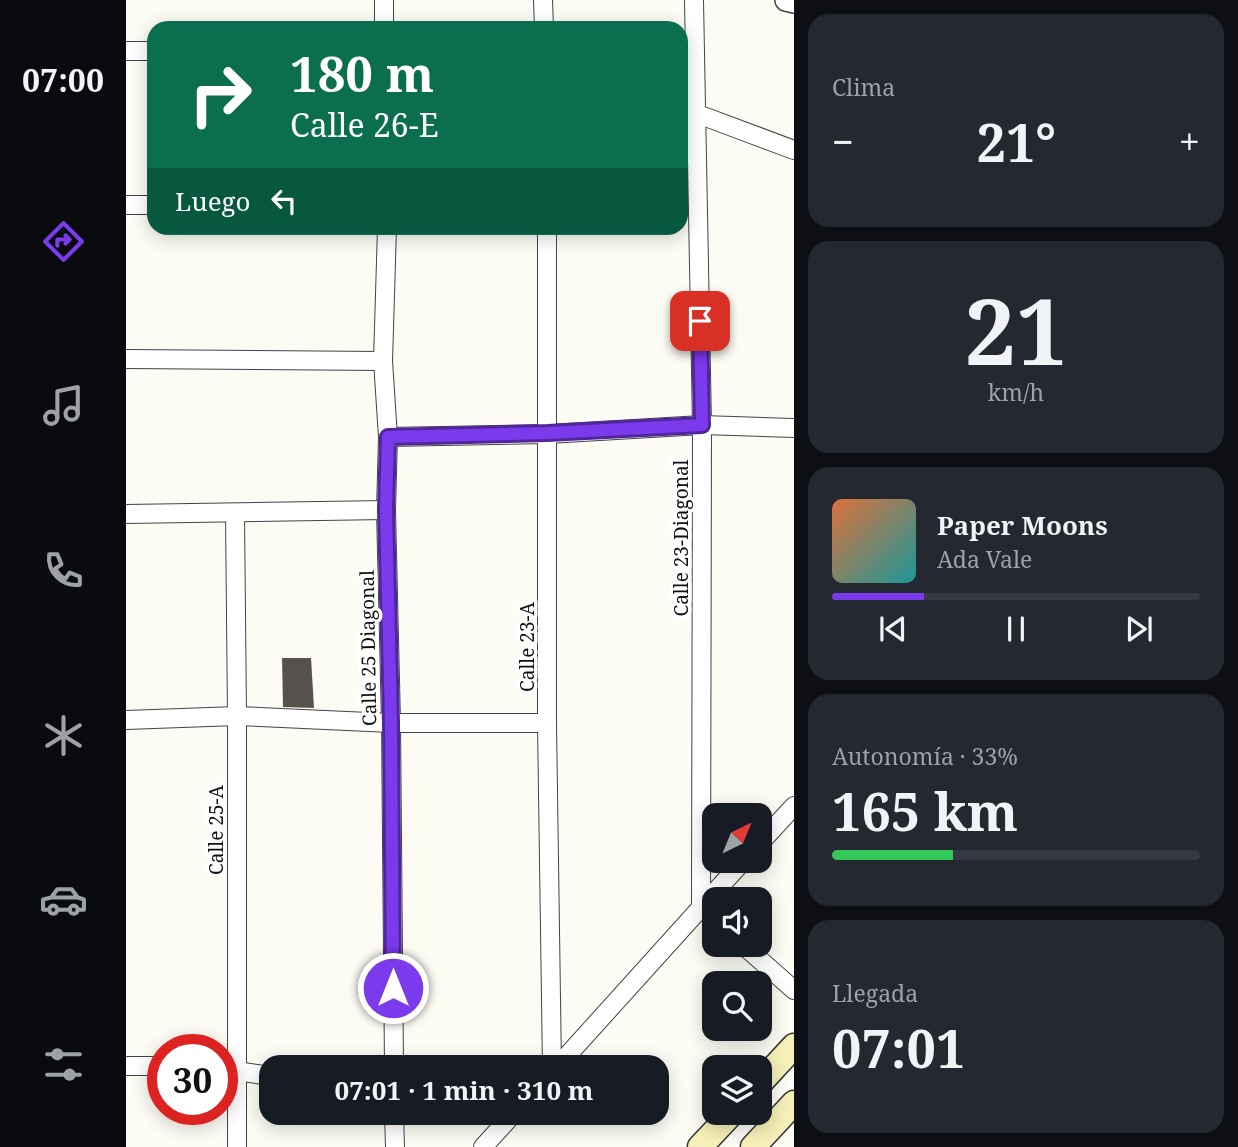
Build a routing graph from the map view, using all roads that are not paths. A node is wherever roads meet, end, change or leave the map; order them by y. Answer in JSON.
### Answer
{"nodes":[{"id":1,"x":384,"y":0,"type":"edge"},
{"id":2,"x":542,"y":0,"type":"edge"},
{"id":3,"x":694,"y":0,"type":"edge"},
{"id":4,"x":786,"y":0,"type":"edge"},
{"id":5,"x":793,"y":2,"type":"edge"},
{"id":6,"x":384,"y":21,"type":"edge"},
{"id":7,"x":544,"y":21,"type":"edge"},
{"id":8,"x":126,"y":51,"type":"edge"},
{"id":9,"x":147,"y":51,"type":"edge"},
{"id":10,"x":688,"y":111,"type":"edge"},
{"id":11,"x":793,"y":150,"type":"edge"},
{"id":12,"x":126,"y":205,"type":"edge"},
{"id":13,"x":147,"y":205,"type":"edge"},
{"id":14,"x":387,"y":235,"type":"edge"},
{"id":15,"x":547,"y":235,"type":"edge"},
{"id":16,"x":126,"y":359,"type":"edge"},
{"id":17,"x":383,"y":361,"type":"junction"},
{"id":18,"x":702,"y":425,"type":"junction"},
{"id":19,"x":793,"y":428,"type":"edge"},
{"id":20,"x":548,"y":433,"type":"junction"},
{"id":21,"x":388,"y":437,"type":"junction"},
{"id":22,"x":386,"y":510,"type":"junction"},
{"id":23,"x":235,"y":513,"type":"junction"},
{"id":24,"x":126,"y":514,"type":"edge"},
{"id":25,"x":237,"y":716,"type":"junction"},
{"id":26,"x":126,"y":720,"type":"edge"},
{"id":27,"x":391,"y":723,"type":"junction"},
{"id":28,"x":548,"y":723,"type":"junction"},
{"id":29,"x":793,"y":806,"type":"edge"},
{"id":30,"x":772,"y":830,"type":"edge"},
{"id":31,"x":708,"y":887,"type":"edge"},
{"id":32,"x":702,"y":919,"type":"edge"},
{"id":33,"x":756,"y":957,"type":"edge"},
{"id":34,"x":793,"y":990,"type":"edge"},
{"id":35,"x":230,"y":1034,"type":"edge"},
{"id":36,"x":793,"y":1046,"type":"edge"},
{"id":37,"x":394,"y":1055,"type":"edge"},
{"id":38,"x":554,"y":1055,"type":"edge"},
{"id":39,"x":567,"y":1055,"type":"edge"},
{"id":40,"x":126,"y":1066,"type":"edge"},
{"id":41,"x":147,"y":1066,"type":"edge"},
{"id":42,"x":772,"y":1070,"type":"edge"},
{"id":43,"x":238,"y":1071,"type":"edge"},
{"id":44,"x":259,"y":1074,"type":"edge"},
{"id":45,"x":793,"y":1103,"type":"edge"},
{"id":46,"x":235,"y":1125,"type":"edge"},
{"id":47,"x":394,"y":1125,"type":"edge"},
{"id":48,"x":503,"y":1125,"type":"edge"},
{"id":49,"x":721,"y":1125,"type":"edge"},
{"id":50,"x":237,"y":1147,"type":"edge"},
{"id":51,"x":395,"y":1147,"type":"edge"},
{"id":52,"x":483,"y":1147,"type":"edge"},
{"id":53,"x":700,"y":1147,"type":"edge"},
{"id":54,"x":753,"y":1147,"type":"edge"}],
"edges":[{"from":1,"to":6,"type":"street"},
{"from":2,"to":7,"type":"street"},
{"from":3,"to":10,"type":"street","name":"Calle 23-Diagonal"},
{"from":4,"to":5,"type":"street"},
{"from":8,"to":9,"type":"street"},
{"from":10,"to":11,"type":"street"},
{"from":10,"to":18,"type":"street","name":"Calle 23-Diagonal"},
{"from":12,"to":13,"type":"street"},
{"from":14,"to":17,"type":"street","name":"Calle 25 Diagonal"},
{"from":15,"to":20,"type":"street","name":"Calle 23-A"},
{"from":16,"to":17,"type":"street"},
{"from":17,"to":21,"type":"street","name":"Calle 25 Diagonal"},
{"from":18,"to":19,"type":"street"},
{"from":18,"to":20,"type":"street"},
{"from":18,"to":31,"type":"street","name":"Calle 23-Diagonal"},
{"from":20,"to":21,"type":"street"},
{"from":20,"to":28,"type":"street","name":"Calle 23-A"},
{"from":21,"to":22,"type":"street","name":"Calle 25 Diagonal"},
{"from":22,"to":23,"type":"street"},
{"from":22,"to":27,"type":"street","name":"Calle 25 Diagonal"},
{"from":23,"to":24,"type":"street"},
{"from":23,"to":25,"type":"street","name":"Calle 25-A"},
{"from":25,"to":26,"type":"street"},
{"from":25,"to":27,"type":"street"},
{"from":25,"to":35,"type":"street","name":"Calle 25-A"},
{"from":27,"to":28,"type":"street"},
{"from":27,"to":37,"type":"street","name":"Calle 25 Diagonal"},
{"from":28,"to":38,"type":"street","name":"Calle 23-A"},
{"from":29,"to":30,"type":"street"},
{"from":32,"to":39,"type":"street"},
{"from":33,"to":34,"type":"street"},
{"from":36,"to":42,"type":"main road"},
{"from":40,"to":41,"type":"street"},
{"from":43,"to":44,"type":"street"},
{"from":45,"to":54,"type":"main road"},
{"from":46,"to":50,"type":"street","name":"Calle 25-A"},
{"from":47,"to":51,"type":"street"},
{"from":48,"to":52,"type":"street"},
{"from":49,"to":53,"type":"main road"}]}
